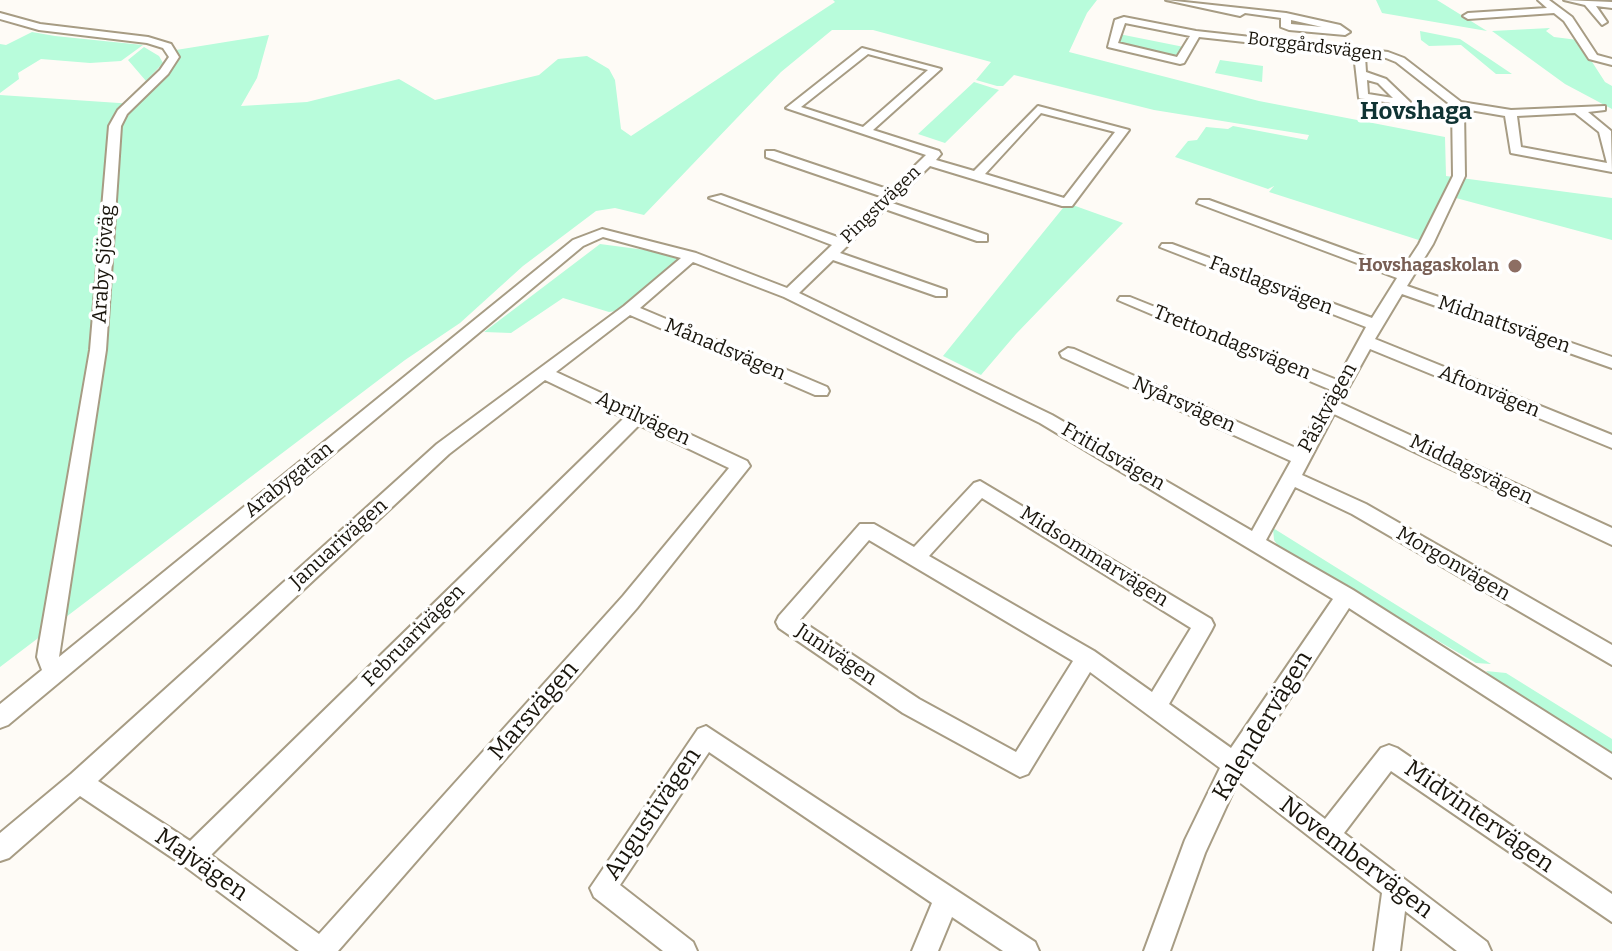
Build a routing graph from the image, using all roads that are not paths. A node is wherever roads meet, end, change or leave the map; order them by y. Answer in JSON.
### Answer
{"nodes":[{"id":1,"x":1171,"y":0,"type":"edge"},
{"id":2,"x":1474,"y":0,"type":"edge"},
{"id":3,"x":1543,"y":0,"type":"edge"},
{"id":4,"x":1572,"y":0,"type":"edge"},
{"id":5,"x":1588,"y":2,"type":"junction"},
{"id":6,"x":1612,"y":5,"type":"edge"},
{"id":7,"x":1242,"y":7,"type":"edge"},
{"id":8,"x":1556,"y":10,"type":"junction"},
{"id":9,"x":1497,"y":14,"type":"junction"},
{"id":10,"x":0,"y":16,"type":"edge"},
{"id":11,"x":1286,"y":16,"type":"junction"},
{"id":12,"x":1468,"y":16,"type":"dead end"},
{"id":13,"x":1602,"y":22,"type":"dead end"},
{"id":14,"x":1196,"y":34,"type":"junction"},
{"id":15,"x":1237,"y":37,"type":"junction"},
{"id":16,"x":1359,"y":53,"type":"junction"},
{"id":17,"x":1612,"y":62,"type":"edge"},
{"id":18,"x":1361,"y":74,"type":"junction"},
{"id":19,"x":1405,"y":104,"type":"junction"},
{"id":20,"x":1458,"y":105,"type":"junction"},
{"id":21,"x":1601,"y":108,"type":"dead end"},
{"id":22,"x":1578,"y":110,"type":"junction"},
{"id":23,"x":1511,"y":113,"type":"junction"},
{"id":24,"x":1409,"y":123,"type":"dead end"},
{"id":25,"x":865,"y":131,"type":"junction"},
{"id":26,"x":770,"y":154,"type":"dead end"},
{"id":27,"x":927,"y":161,"type":"junction"},
{"id":28,"x":1612,"y":161,"type":"edge"},
{"id":29,"x":1612,"y":168,"type":"edge"},
{"id":30,"x":977,"y":176,"type":"junction"},
{"id":31,"x":716,"y":198,"type":"dead end"},
{"id":32,"x":887,"y":200,"type":"junction"},
{"id":33,"x":1204,"y":203,"type":"dead end"},
{"id":34,"x":982,"y":238,"type":"dead end"},
{"id":35,"x":578,"y":243,"type":"joint"},
{"id":36,"x":1167,"y":247,"type":"dead end"},
{"id":37,"x":836,"y":248,"type":"junction"},
{"id":38,"x":691,"y":256,"type":"junction"},
{"id":39,"x":1400,"y":282,"type":"junction"},
{"id":40,"x":941,"y":293,"type":"dead end"},
{"id":41,"x":789,"y":294,"type":"junction"},
{"id":42,"x":1125,"y":300,"type":"dead end"},
{"id":43,"x":629,"y":309,"type":"junction"},
{"id":44,"x":1375,"y":325,"type":"junction"},
{"id":45,"x":1366,"y":341,"type":"junction"},
{"id":46,"x":1068,"y":353,"type":"dead end"},
{"id":47,"x":1612,"y":363,"type":"edge"},
{"id":48,"x":544,"y":373,"type":"junction"},
{"id":49,"x":1339,"y":387,"type":"junction"},
{"id":50,"x":821,"y":391,"type":"dead end"},
{"id":51,"x":1330,"y":405,"type":"junction"},
{"id":52,"x":637,"y":416,"type":"junction"},
{"id":53,"x":1612,"y":442,"type":"edge"},
{"id":54,"x":1300,"y":458,"type":"junction"},
{"id":55,"x":741,"y":466,"type":"joint"},
{"id":56,"x":1292,"y":478,"type":"junction"},
{"id":57,"x":1612,"y":537,"type":"edge"},
{"id":58,"x":1256,"y":541,"type":"junction"},
{"id":59,"x":917,"y":556,"type":"junction"},
{"id":60,"x":1346,"y":596,"type":"junction"},
{"id":61,"x":1612,"y":656,"type":"edge"},
{"id":62,"x":1087,"y":658,"type":"junction"},
{"id":63,"x":54,"y":673,"type":"junction"},
{"id":64,"x":1155,"y":707,"type":"junction"},
{"id":65,"x":0,"y":718,"type":"edge"},
{"id":66,"x":1234,"y":764,"type":"junction"},
{"id":67,"x":1612,"y":767,"type":"edge"},
{"id":68,"x":79,"y":782,"type":"junction"},
{"id":69,"x":1327,"y":835,"type":"junction"},
{"id":70,"x":0,"y":849,"type":"edge"},
{"id":71,"x":192,"y":856,"type":"junction"},
{"id":72,"x":1395,"y":887,"type":"junction"},
{"id":73,"x":947,"y":898,"type":"junction"},
{"id":74,"x":1612,"y":909,"type":"edge"},
{"id":75,"x":321,"y":951,"type":"edge"},
{"id":76,"x":684,"y":951,"type":"edge"},
{"id":77,"x":925,"y":951,"type":"edge"},
{"id":78,"x":1026,"y":951,"type":"edge"},
{"id":79,"x":1157,"y":951,"type":"edge"},
{"id":80,"x":1387,"y":951,"type":"edge"},
{"id":81,"x":1478,"y":951,"type":"edge"}],
"edges":[{"from":1,"to":7,"type":"street"},
{"from":2,"to":9,"type":"street"},
{"from":3,"to":8,"type":"street"},
{"from":4,"to":5,"type":"street"},
{"from":5,"to":6,"type":"street"},
{"from":5,"to":13,"type":"street"},
{"from":7,"to":11,"type":"street"},
{"from":7,"to":15,"type":"street","name":"Borggårdsvägen"},
{"from":8,"to":9,"type":"street"},
{"from":8,"to":17,"type":"street"},
{"from":9,"to":12,"type":"street"},
{"from":10,"to":63,"type":"street","name":"Araby Sjöväg"},
{"from":11,"to":11,"type":"street"},
{"from":14,"to":14,"type":"street"},
{"from":14,"to":15,"type":"street"},
{"from":15,"to":16,"type":"street","name":"Borggårdsvägen"},
{"from":16,"to":18,"type":"street"},
{"from":16,"to":20,"type":"street","name":"Borggårdsvägen"},
{"from":18,"to":19,"type":"street"},
{"from":18,"to":19,"type":"street"},
{"from":19,"to":24,"type":"street"},
{"from":20,"to":23,"type":"street","name":"Borggårdsvägen"},
{"from":20,"to":39,"type":"street","name":"Påskvägen"},
{"from":21,"to":22,"type":"street","name":"Borggårdsvägen"},
{"from":22,"to":23,"type":"street","name":"Borggårdsvägen"},
{"from":22,"to":28,"type":"street"},
{"from":23,"to":29,"type":"street"},
{"from":25,"to":25,"type":"street","name":"Pingstvägen"},
{"from":25,"to":27,"type":"street","name":"Pingstvägen"},
{"from":26,"to":32,"type":"street"},
{"from":27,"to":30,"type":"street"},
{"from":27,"to":32,"type":"street","name":"Pingstvägen"},
{"from":30,"to":30,"type":"street"},
{"from":31,"to":37,"type":"street"},
{"from":32,"to":34,"type":"street"},
{"from":32,"to":37,"type":"street","name":"Pingstvägen"},
{"from":33,"to":39,"type":"street"},
{"from":35,"to":38,"type":"street","name":"Fritidsvägen"},
{"from":35,"to":63,"type":"street","name":"Arabygatan"},
{"from":36,"to":44,"type":"street","name":"Fastlagsvägen"},
{"from":37,"to":40,"type":"street"},
{"from":37,"to":41,"type":"street","name":"Pingstvägen"},
{"from":38,"to":41,"type":"street","name":"Fritidsvägen"},
{"from":38,"to":43,"type":"street","name":"Januarivägen"},
{"from":39,"to":44,"type":"street","name":"Påskvägen"},
{"from":39,"to":47,"type":"street","name":"Midnattsvägen"},
{"from":41,"to":58,"type":"street","name":"Fritidsvägen"},
{"from":42,"to":49,"type":"street","name":"Trettondagsvägen"},
{"from":43,"to":48,"type":"street","name":"Januarivägen"},
{"from":43,"to":50,"type":"street","name":"Månadsvägen"},
{"from":44,"to":45,"type":"street","name":"Påskvägen"},
{"from":45,"to":49,"type":"street","name":"Påskvägen"},
{"from":45,"to":53,"type":"street","name":"Aftonvägen"},
{"from":46,"to":54,"type":"street","name":"Nyårsvägen"},
{"from":48,"to":52,"type":"street","name":"Aprilvägen"},
{"from":48,"to":68,"type":"street","name":"Januarivägen"},
{"from":49,"to":51,"type":"street","name":"Påskvägen"},
{"from":51,"to":54,"type":"street","name":"Påskvägen"},
{"from":51,"to":57,"type":"street","name":"Middagsvägen"},
{"from":52,"to":55,"type":"street","name":"Aprilvägen"},
{"from":52,"to":71,"type":"street","name":"Februarivägen"},
{"from":54,"to":56,"type":"street","name":"Påskvägen"},
{"from":55,"to":75,"type":"street","name":"Marsvägen"},
{"from":56,"to":58,"type":"street","name":"Påskvägen"},
{"from":56,"to":61,"type":"street","name":"Morgonvägen"},
{"from":58,"to":60,"type":"street","name":"Fritidsvägen"},
{"from":59,"to":62,"type":"street","name":"Junivägen"},
{"from":59,"to":62,"type":"street","name":"Junivägen"},
{"from":59,"to":64,"type":"street","name":"Midsommarvägen"},
{"from":60,"to":66,"type":"street","name":"Kalendervägen"},
{"from":60,"to":67,"type":"street","name":"Fritidsvägen"},
{"from":62,"to":64,"type":"street","name":"Junivägen"},
{"from":63,"to":65,"type":"street","name":"Arabygatan"},
{"from":64,"to":66,"type":"street","name":"Junivägen"},
{"from":66,"to":69,"type":"street","name":"Novembervägen"},
{"from":66,"to":79,"type":"street","name":"Kalendervägen"},
{"from":68,"to":70,"type":"street","name":"Januarivägen"},
{"from":68,"to":71,"type":"street","name":"Majvägen"},
{"from":69,"to":72,"type":"street","name":"Novembervägen"},
{"from":69,"to":74,"type":"street","name":"Midvintervägen"},
{"from":71,"to":75,"type":"street","name":"Majvägen"},
{"from":72,"to":80,"type":"street"},
{"from":72,"to":81,"type":"street","name":"Novembervägen"},
{"from":73,"to":76,"type":"street","name":"Augustivägen"},
{"from":73,"to":77,"type":"street"},
{"from":73,"to":78,"type":"street","name":"Augustivägen"}]}
